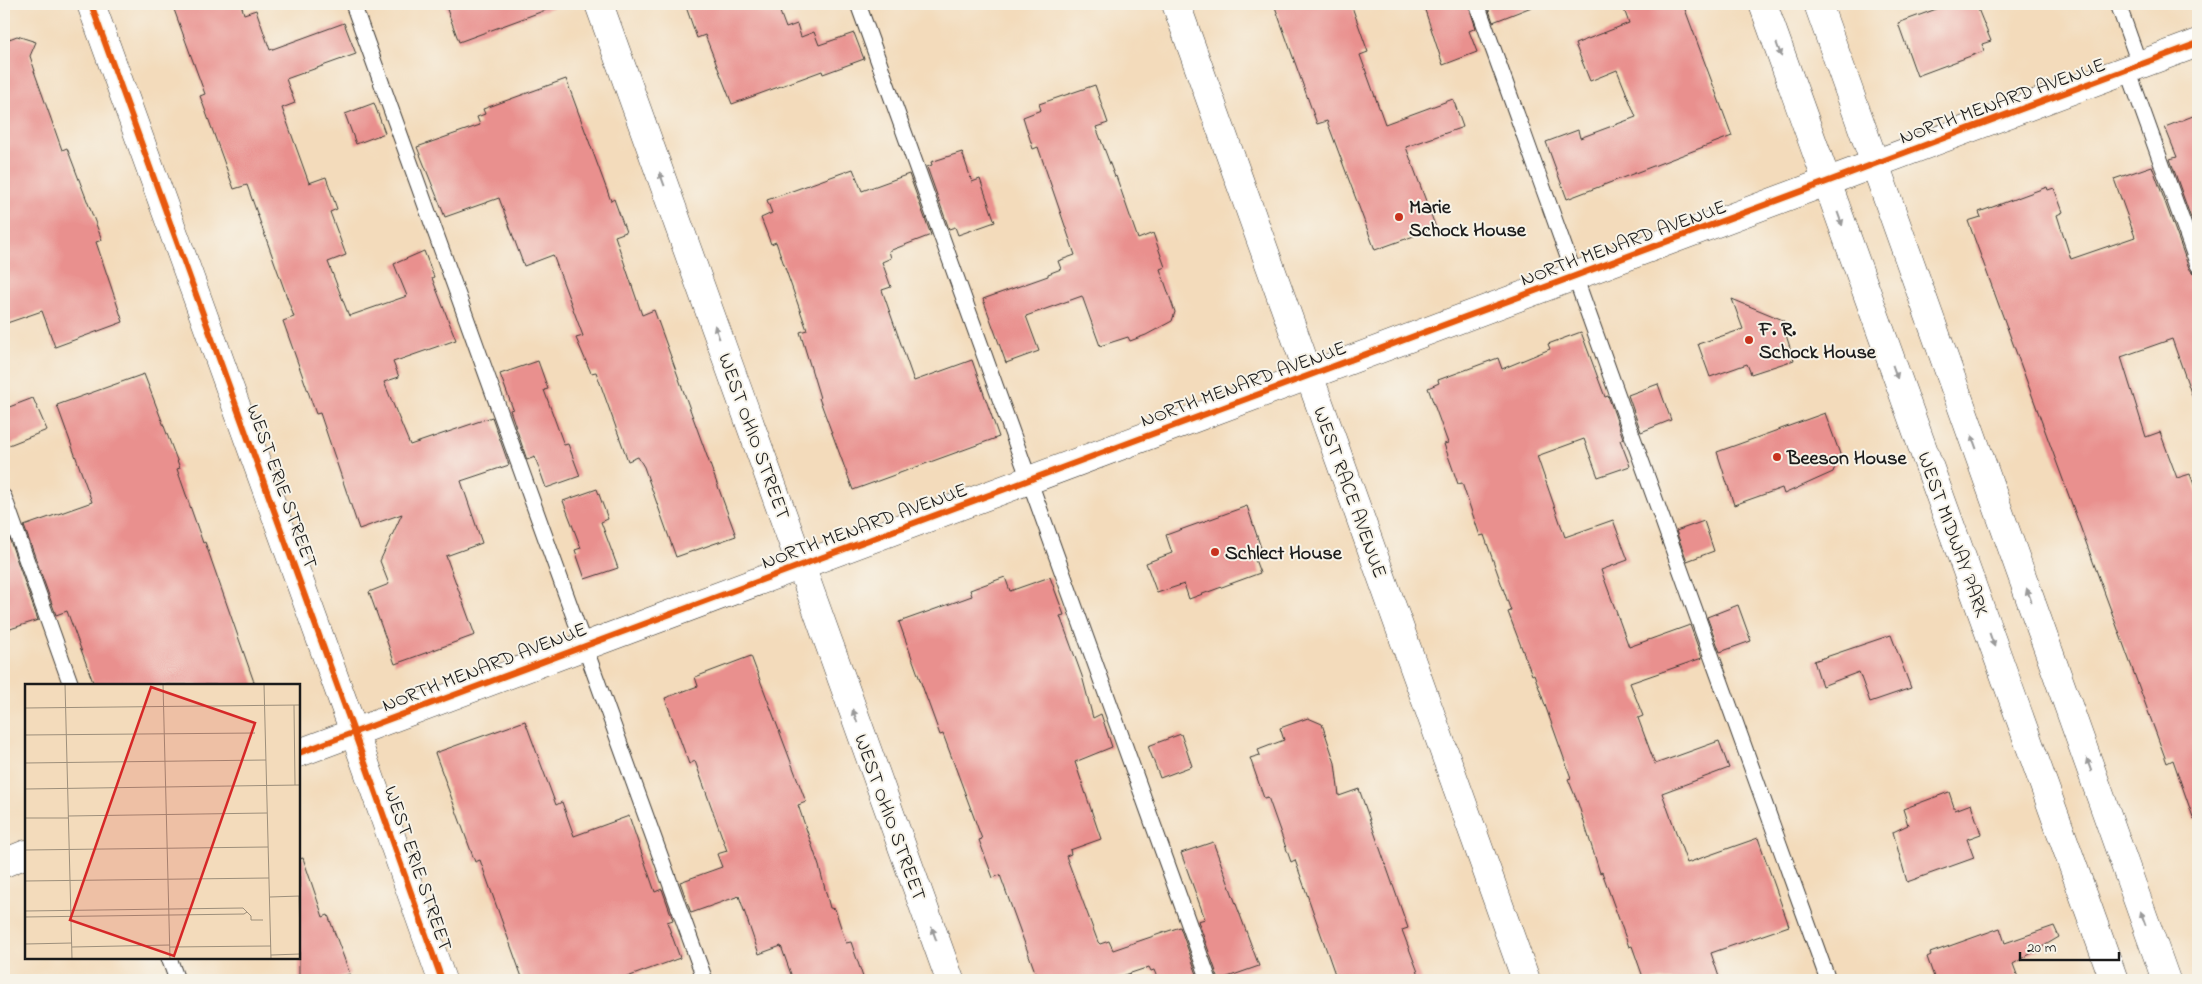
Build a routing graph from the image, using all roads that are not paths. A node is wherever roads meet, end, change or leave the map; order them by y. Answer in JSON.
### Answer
{"nodes":[{"id":1,"x":92,"y":4,"type":"edge"},
{"id":2,"x":353,"y":4,"type":"edge"},
{"id":3,"x":599,"y":4,"type":"edge"},
{"id":4,"x":858,"y":4,"type":"edge"},
{"id":5,"x":1176,"y":4,"type":"edge"},
{"id":6,"x":1477,"y":4,"type":"edge"},
{"id":7,"x":1763,"y":4,"type":"edge"},
{"id":8,"x":1818,"y":4,"type":"edge"},
{"id":9,"x":2118,"y":4,"type":"edge"},
{"id":10,"x":2198,"y":43,"type":"edge"},
{"id":11,"x":2134,"y":68,"type":"junction"},
{"id":12,"x":1876,"y":165,"type":"junction"},
{"id":13,"x":1827,"y":183,"type":"junction"},
{"id":14,"x":2198,"y":265,"type":"edge"},
{"id":15,"x":1575,"y":277,"type":"junction"},
{"id":16,"x":1309,"y":376,"type":"junction"},
{"id":17,"x":1029,"y":480,"type":"junction"},
{"id":18,"x":4,"y":497,"type":"edge"},
{"id":19,"x":801,"y":565,"type":"junction"},
{"id":20,"x":586,"y":646,"type":"junction"},
{"id":21,"x":71,"y":684,"type":"edge"},
{"id":22,"x":354,"y":732,"type":"junction"},
{"id":23,"x":300,"y":753,"type":"edge"},
{"id":24,"x":25,"y":854,"type":"edge"},
{"id":25,"x":4,"y":863,"type":"edge"},
{"id":26,"x":169,"y":959,"type":"edge"},
{"id":27,"x":177,"y":980,"type":"edge"},
{"id":28,"x":442,"y":980,"type":"edge"},
{"id":29,"x":706,"y":980,"type":"edge"},
{"id":30,"x":950,"y":980,"type":"edge"},
{"id":31,"x":1209,"y":980,"type":"edge"},
{"id":32,"x":1526,"y":980,"type":"edge"},
{"id":33,"x":1828,"y":980,"type":"edge"},
{"id":34,"x":2114,"y":980,"type":"edge"},
{"id":35,"x":2166,"y":980,"type":"edge"}],
"edges":[{"from":1,"to":22,"type":"street","name":"WEST ERIE STREET"},
{"from":2,"to":20,"type":"lane"},
{"from":19,"to":3,"type":"street","name":"WEST OHIO STREET","one_way":true},
{"from":4,"to":17,"type":"lane"},
{"from":5,"to":16,"type":"street","name":"WEST RACE AVENUE"},
{"from":6,"to":15,"type":"lane"},
{"from":7,"to":13,"type":"street","name":"WEST MIDWAY PARK","one_way":true},
{"from":8,"to":12,"type":"street"},
{"from":9,"to":11,"type":"lane"},
{"from":10,"to":11,"type":"street","name":"NORTH MENARD AVENUE"},
{"from":11,"to":12,"type":"street","name":"NORTH MENARD AVENUE"},
{"from":11,"to":14,"type":"lane"},
{"from":12,"to":13,"type":"street","name":"NORTH MENARD AVENUE"},
{"from":35,"to":12,"type":"street","one_way":true},
{"from":13,"to":15,"type":"street","name":"NORTH MENARD AVENUE"},
{"from":13,"to":34,"type":"street","name":"WEST MIDWAY PARK","one_way":true},
{"from":15,"to":16,"type":"street","name":"NORTH MENARD AVENUE"},
{"from":15,"to":33,"type":"lane"},
{"from":16,"to":17,"type":"street","name":"NORTH MENARD AVENUE"},
{"from":16,"to":32,"type":"street","name":"WEST RACE AVENUE"},
{"from":17,"to":19,"type":"street","name":"NORTH MENARD AVENUE"},
{"from":17,"to":31,"type":"lane"},
{"from":18,"to":21,"type":"lane"},
{"from":19,"to":20,"type":"street","name":"NORTH MENARD AVENUE"},
{"from":30,"to":19,"type":"street","name":"WEST OHIO STREET","one_way":true},
{"from":20,"to":22,"type":"street","name":"NORTH MENARD AVENUE"},
{"from":20,"to":29,"type":"lane"},
{"from":22,"to":23,"type":"street","name":"NORTH MENARD AVENUE"},
{"from":22,"to":28,"type":"street","name":"WEST ERIE STREET"},
{"from":24,"to":25,"type":"street"},
{"from":26,"to":27,"type":"lane"}]}
